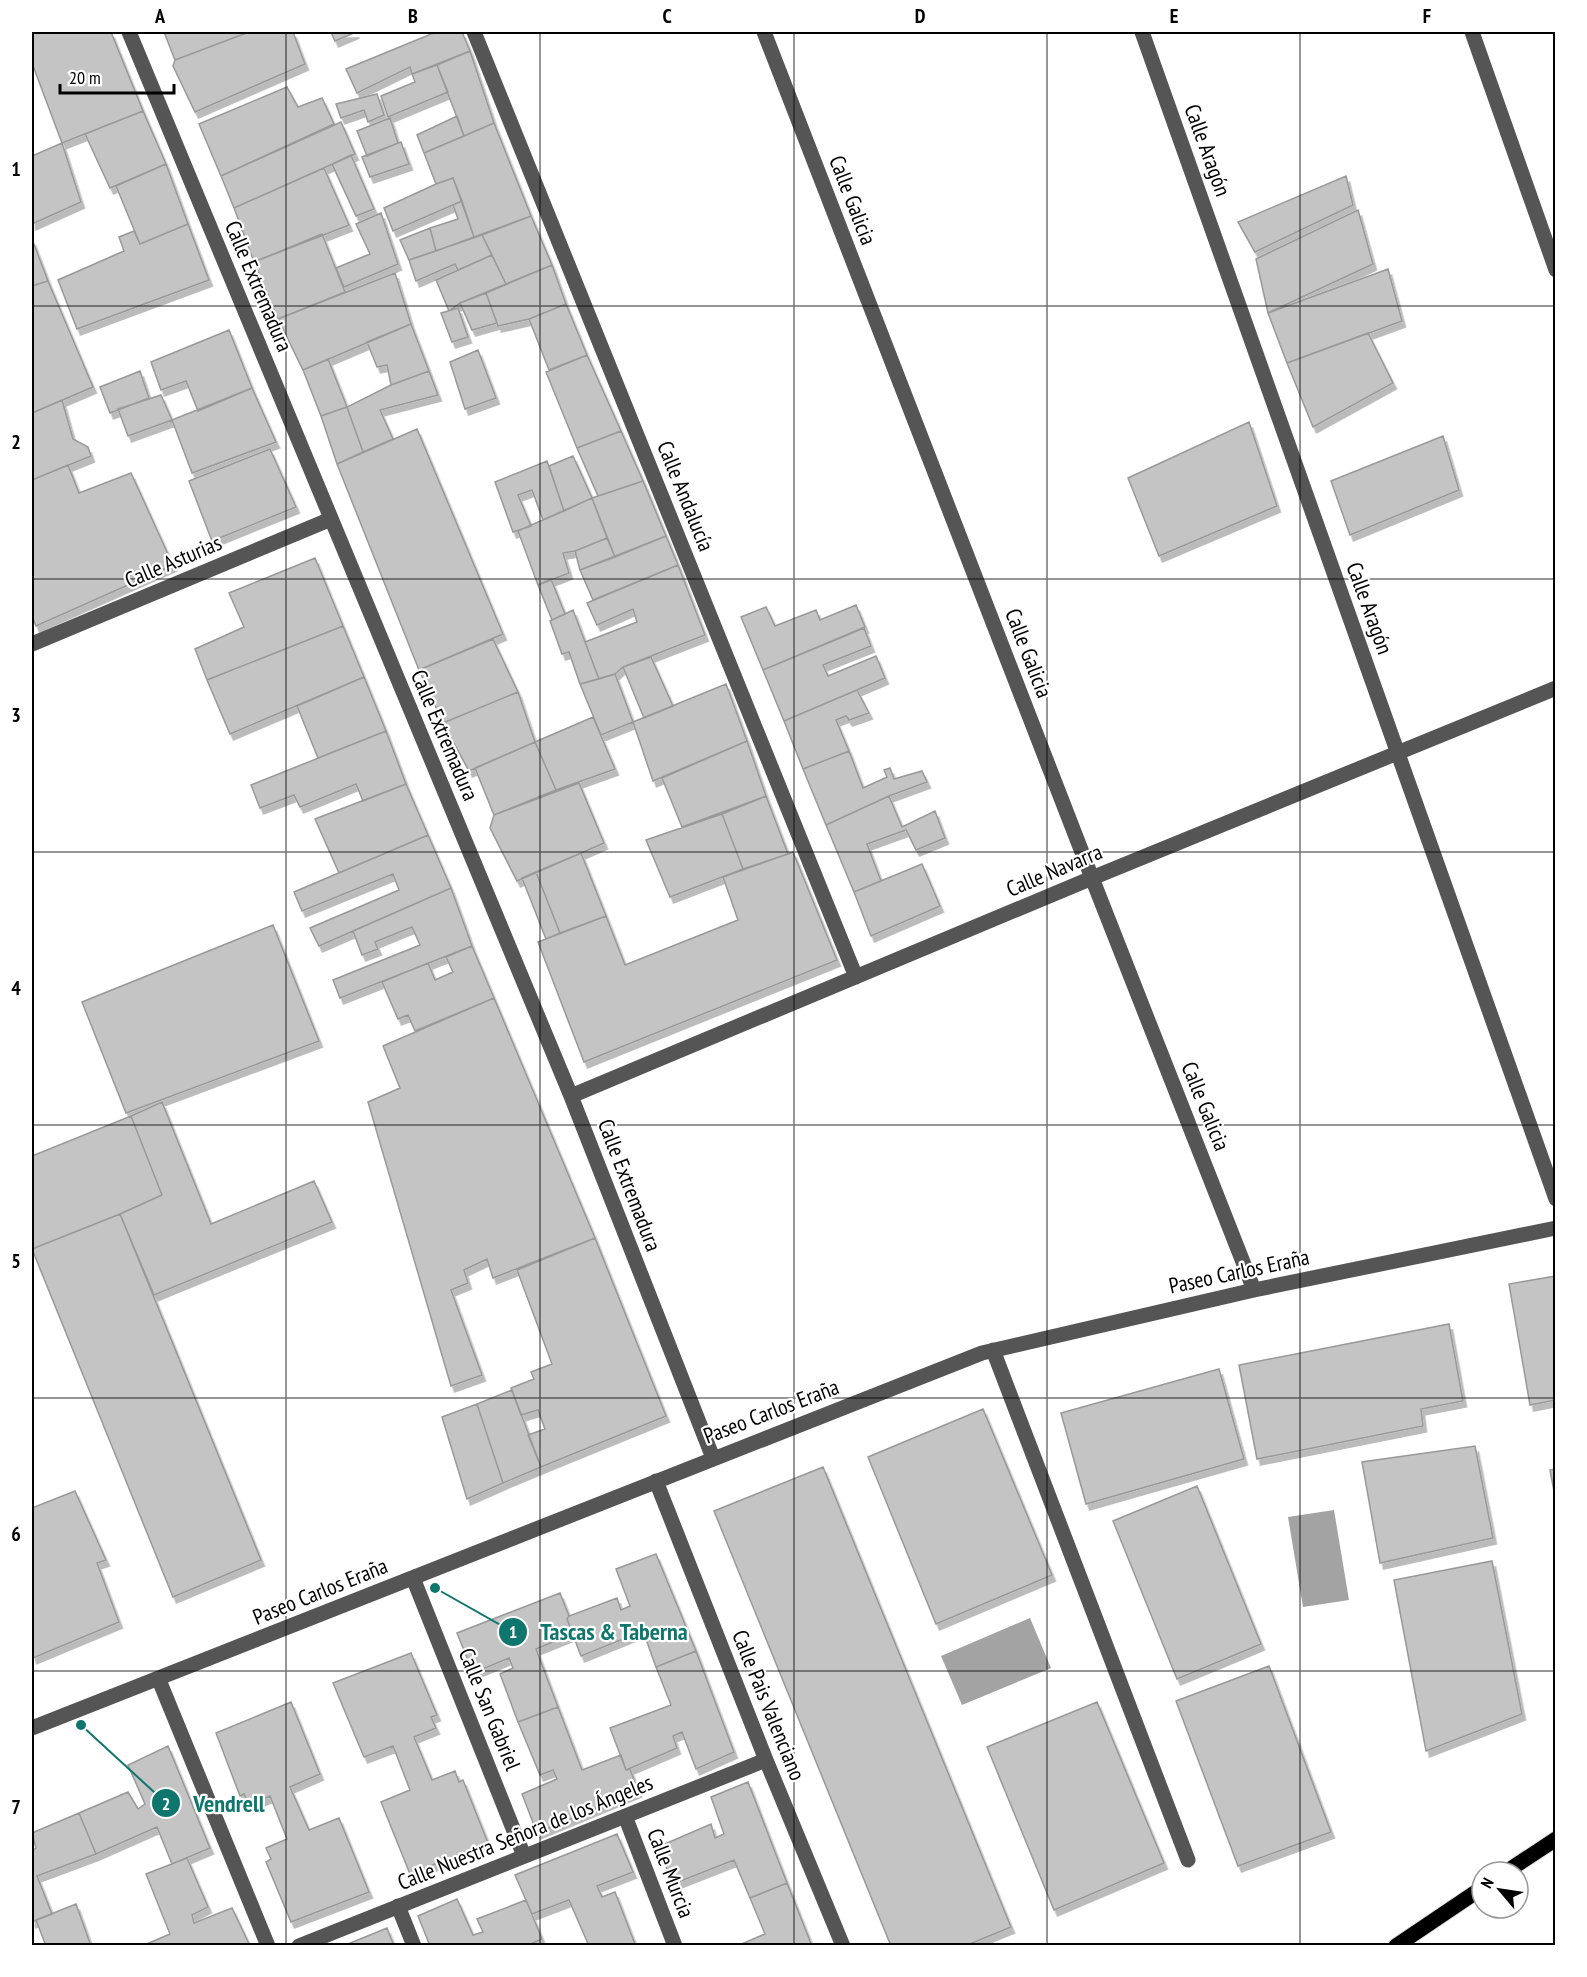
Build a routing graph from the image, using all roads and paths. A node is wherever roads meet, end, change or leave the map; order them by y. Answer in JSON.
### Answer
{"nodes":[{"id":1,"x":129,"y":32,"type":"edge"},
{"id":2,"x":474,"y":32,"type":"edge"},
{"id":3,"x":764,"y":32,"type":"edge"},
{"id":4,"x":1142,"y":32,"type":"edge"},
{"id":5,"x":1472,"y":32,"type":"edge"},
{"id":6,"x":1556,"y":270,"type":"edge"},
{"id":7,"x":331,"y":519,"type":"junction"},
{"id":8,"x":32,"y":644,"type":"edge"},
{"id":9,"x":1556,"y":688,"type":"edge"},
{"id":10,"x":1398,"y":754,"type":"junction"},
{"id":11,"x":1092,"y":878,"type":"junction"},
{"id":12,"x":856,"y":977,"type":"junction"},
{"id":13,"x":571,"y":1096,"type":"junction"},
{"id":14,"x":1556,"y":1199,"type":"edge"},
{"id":15,"x":1556,"y":1228,"type":"edge"},
{"id":16,"x":1254,"y":1290,"type":"junction"},
{"id":17,"x":993,"y":1350,"type":"junction"},
{"id":18,"x":713,"y":1458,"type":"junction"},
{"id":19,"x":656,"y":1480,"type":"junction"},
{"id":20,"x":413,"y":1578,"type":"junction"},
{"id":21,"x":159,"y":1680,"type":"junction"},
{"id":22,"x":32,"y":1728,"type":"edge"},
{"id":23,"x":766,"y":1760,"type":"junction"},
{"id":24,"x":624,"y":1816,"type":"junction"},
{"id":25,"x":1556,"y":1839,"type":"edge"},
{"id":26,"x":525,"y":1856,"type":"junction"},
{"id":27,"x":1188,"y":1860,"type":"dead end"},
{"id":28,"x":1524,"y":1860,"type":"edge"},
{"id":29,"x":1470,"y":1896,"type":"edge"},
{"id":30,"x":398,"y":1906,"type":"junction"},
{"id":31,"x":268,"y":1946,"type":"edge"},
{"id":32,"x":299,"y":1946,"type":"edge"},
{"id":33,"x":414,"y":1946,"type":"edge"},
{"id":34,"x":675,"y":1946,"type":"edge"},
{"id":35,"x":843,"y":1946,"type":"edge"},
{"id":36,"x":1396,"y":1946,"type":"edge"}],
"edges":[{"from":1,"to":7,"type":"street","name":"Calle Extremadura"},
{"from":2,"to":12,"type":"street","name":"Calle Andalucía"},
{"from":3,"to":11,"type":"street","name":"Calle Galicia"},
{"from":4,"to":10,"type":"street","name":"Calle Aragón"},
{"from":5,"to":6,"type":"street"},
{"from":7,"to":8,"type":"street","name":"Calle Asturias"},
{"from":7,"to":13,"type":"street","name":"Calle Extremadura"},
{"from":9,"to":10,"type":"street","name":"Calle Navarra"},
{"from":10,"to":11,"type":"street","name":"Calle Navarra"},
{"from":10,"to":14,"type":"street","name":"Calle Aragón"},
{"from":11,"to":12,"type":"street","name":"Calle Navarra"},
{"from":11,"to":16,"type":"street","name":"Calle Galicia"},
{"from":12,"to":13,"type":"street","name":"Calle Navarra"},
{"from":13,"to":18,"type":"street","name":"Calle Extremadura"},
{"from":15,"to":16,"type":"street","name":"Paseo Carlos Eraña"},
{"from":16,"to":17,"type":"street","name":"Paseo Carlos Eraña"},
{"from":17,"to":18,"type":"street","name":"Paseo Carlos Eraña"},
{"from":17,"to":27,"type":"street"},
{"from":18,"to":19,"type":"street","name":"Paseo Carlos Eraña"},
{"from":19,"to":20,"type":"street","name":"Paseo Carlos Eraña"},
{"from":19,"to":23,"type":"street","name":"Calle Pais Valenciano"},
{"from":20,"to":21,"type":"street","name":"Paseo Carlos Eraña"},
{"from":20,"to":26,"type":"street","name":"Calle San Gabriel"},
{"from":21,"to":22,"type":"street","name":"Paseo Carlos Eraña"},
{"from":21,"to":31,"type":"street"},
{"from":23,"to":24,"type":"street","name":"Calle Nuestra Señora de los Ángeles"},
{"from":23,"to":35,"type":"street","name":"Calle Pais Valenciano"},
{"from":24,"to":26,"type":"street","name":"Calle Nuestra Señora de los Ángeles"},
{"from":24,"to":34,"type":"street","name":"Calle Murcia"},
{"from":25,"to":28,"type":"main road"},
{"from":26,"to":30,"type":"street","name":"Calle Nuestra Señora de los Ángeles"},
{"from":29,"to":36,"type":"main road"},
{"from":30,"to":32,"type":"street","name":"Calle Nuestra Señora de los Ángeles"},
{"from":30,"to":33,"type":"street"}]}
